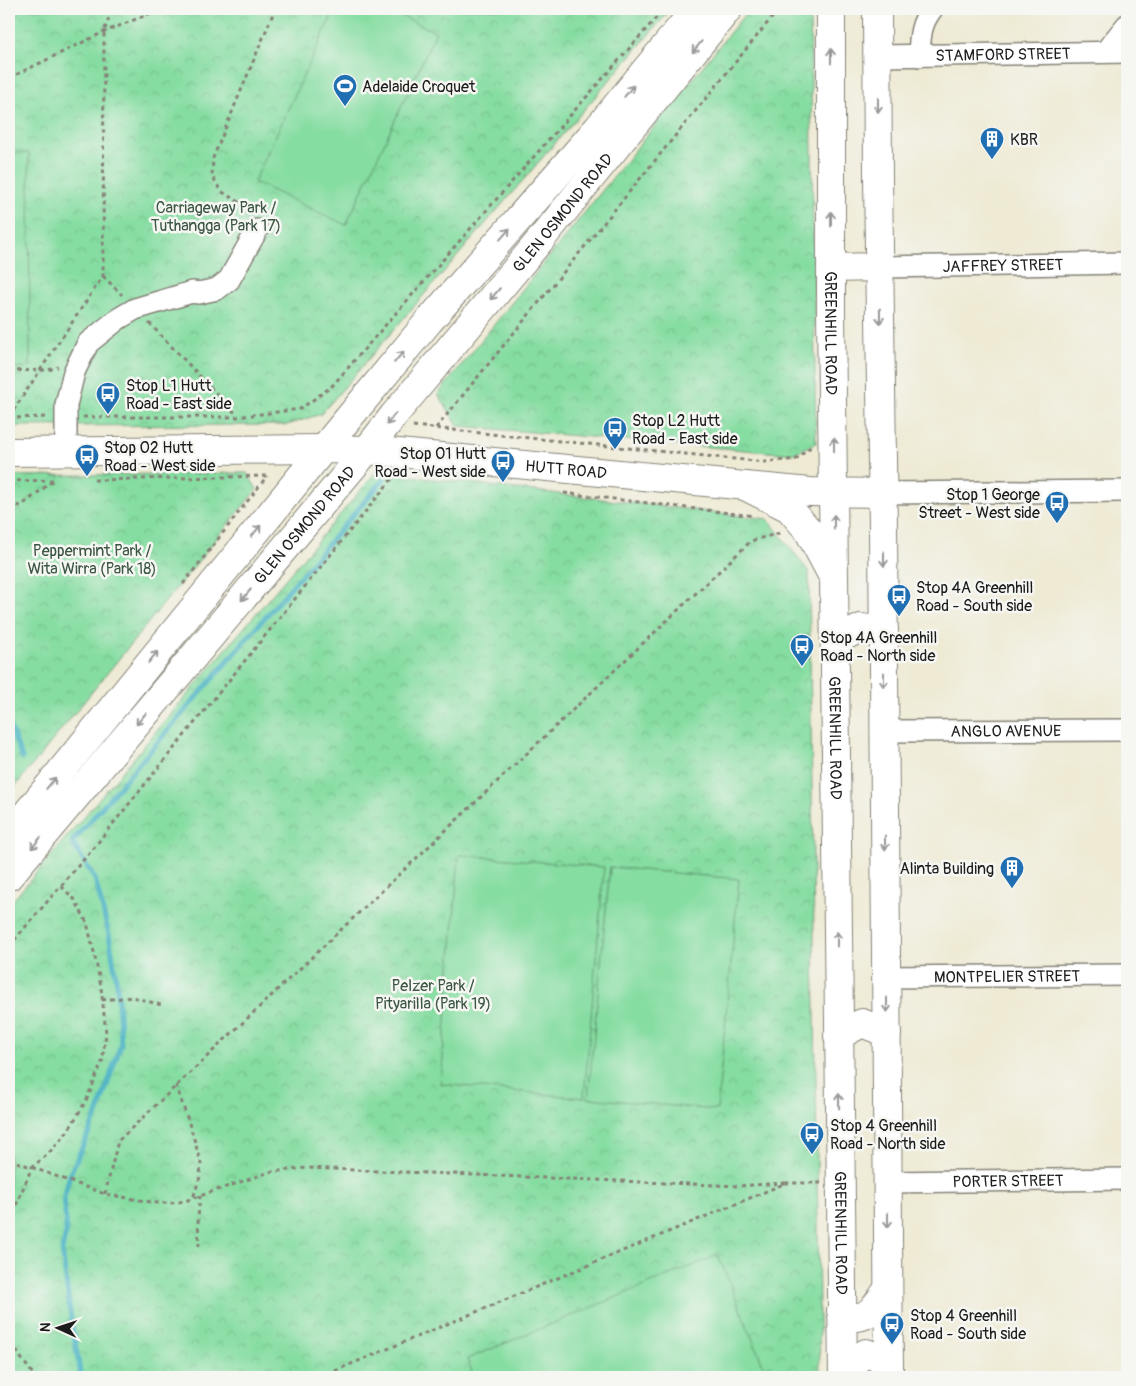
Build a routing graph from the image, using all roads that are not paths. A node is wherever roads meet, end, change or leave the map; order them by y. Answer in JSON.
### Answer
{"nodes":[{"id":1,"x":696,"y":9,"type":"edge"},
{"id":2,"x":728,"y":9,"type":"edge"},
{"id":3,"x":831,"y":9,"type":"edge"},
{"id":4,"x":877,"y":9,"type":"edge"},
{"id":5,"x":932,"y":9,"type":"edge"},
{"id":6,"x":1127,"y":25,"type":"edge"},
{"id":7,"x":1104,"y":52,"type":"junction"},
{"id":8,"x":1127,"y":52,"type":"edge"},
{"id":9,"x":878,"y":56,"type":"junction"},
{"id":10,"x":919,"y":56,"type":"junction"},
{"id":11,"x":257,"y":230,"type":"road end"},
{"id":12,"x":1127,"y":263,"type":"edge"},
{"id":13,"x":880,"y":267,"type":"junction"},
{"id":14,"x":831,"y":268,"type":"junction"},
{"id":15,"x":323,"y":449,"type":"junction"},
{"id":16,"x":367,"y":450,"type":"junction"},
{"id":17,"x":9,"y":452,"type":"edge"},
{"id":18,"x":66,"y":452,"type":"junction"},
{"id":19,"x":745,"y":486,"type":"junction"},
{"id":20,"x":1127,"y":491,"type":"edge"},
{"id":21,"x":883,"y":493,"type":"junction"},
{"id":22,"x":834,"y":494,"type":"junction"},
{"id":23,"x":835,"y":580,"type":"junction"},
{"id":24,"x":884,"y":631,"type":"junction"},
{"id":25,"x":836,"y":640,"type":"junction"},
{"id":26,"x":1127,"y":730,"type":"edge"},
{"id":27,"x":885,"y":731,"type":"junction"},
{"id":28,"x":9,"y":834,"type":"edge"},
{"id":29,"x":9,"y":876,"type":"edge"},
{"id":30,"x":1127,"y":975,"type":"edge"},
{"id":31,"x":886,"y":977,"type":"junction"},
{"id":32,"x":887,"y":1033,"type":"junction"},
{"id":33,"x":838,"y":1036,"type":"junction"},
{"id":34,"x":1127,"y":1179,"type":"edge"},
{"id":35,"x":888,"y":1182,"type":"junction"},
{"id":36,"x":888,"y":1289,"type":"junction"},
{"id":37,"x":841,"y":1311,"type":"junction"},
{"id":38,"x":889,"y":1372,"type":"edge"},
{"id":39,"x":843,"y":1377,"type":"edge"},
{"id":40,"x":848,"y":1377,"type":"edge"}],
"edges":[{"from":15,"to":1,"type":"main road","name":"GLEN OSMOND ROAD","one_way":true},
{"from":2,"to":16,"type":"main road","name":"GLEN OSMOND ROAD","one_way":true},
{"from":14,"to":3,"type":"main road","name":"GREENHILL ROAD","one_way":true},
{"from":4,"to":9,"type":"main road"},
{"from":5,"to":10,"type":"street"},
{"from":6,"to":7,"type":"street"},
{"from":7,"to":8,"type":"street","name":"STAMFORD STREET"},
{"from":7,"to":10,"type":"street","name":"STAMFORD STREET"},
{"from":9,"to":10,"type":"street","name":"STAMFORD STREET"},
{"from":9,"to":13,"type":"main road","one_way":true},
{"from":11,"to":18,"type":"street"},
{"from":12,"to":13,"type":"street","name":"JAFFREY STREET"},
{"from":13,"to":14,"type":"main road"},
{"from":13,"to":21,"type":"main road","one_way":true},
{"from":22,"to":14,"type":"main road","name":"GREENHILL ROAD","one_way":true},
{"from":15,"to":16,"type":"main road","name":"HUTT ROAD"},
{"from":15,"to":18,"type":"main road","name":"HUTT ROAD"},
{"from":28,"to":15,"type":"main road","name":"GLEN OSMOND ROAD","one_way":true},
{"from":16,"to":19,"type":"main road","name":"HUTT ROAD"},
{"from":16,"to":29,"type":"main road","name":"GLEN OSMOND ROAD","one_way":true},
{"from":17,"to":18,"type":"main road","name":"HUTT ROAD"},
{"from":19,"to":22,"type":"main road","name":"HUTT ROAD"},
{"from":19,"to":23,"type":"main road"},
{"from":20,"to":21,"type":"street"},
{"from":21,"to":22,"type":"main road","name":"HUTT ROAD"},
{"from":21,"to":24,"type":"main road","one_way":true},
{"from":23,"to":22,"type":"main road","name":"GREENHILL ROAD","one_way":true},
{"from":23,"to":25,"type":"main road","name":"GREENHILL ROAD"},
{"from":24,"to":25,"type":"main road"},
{"from":24,"to":27,"type":"main road","one_way":true},
{"from":33,"to":25,"type":"main road","name":"GREENHILL ROAD","one_way":true},
{"from":26,"to":27,"type":"street","name":"ANGLO AVENUE"},
{"from":27,"to":31,"type":"main road","one_way":true},
{"from":30,"to":31,"type":"street","name":"MONTPELIER STREET"},
{"from":31,"to":32,"type":"main road","one_way":true},
{"from":32,"to":33,"type":"main road"},
{"from":32,"to":35,"type":"main road"},
{"from":37,"to":33,"type":"main road","name":"GREENHILL ROAD","one_way":true},
{"from":34,"to":35,"type":"street","name":"PORTER STREET"},
{"from":35,"to":36,"type":"main road","one_way":true},
{"from":36,"to":37,"type":"main road"},
{"from":36,"to":38,"type":"main road"},
{"from":37,"to":39,"type":"main road","name":"GREENHILL ROAD"},
{"from":38,"to":40,"type":"main road"}]}
